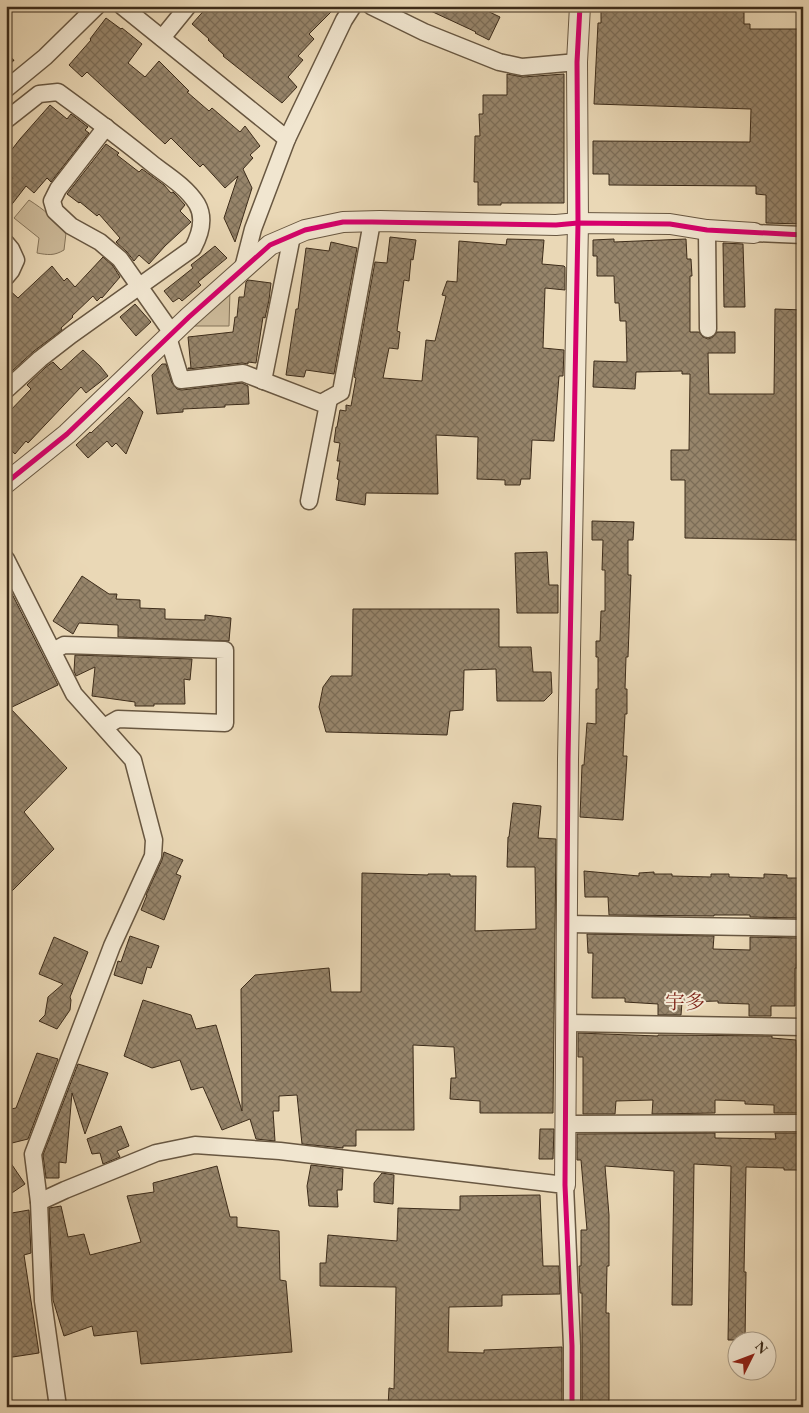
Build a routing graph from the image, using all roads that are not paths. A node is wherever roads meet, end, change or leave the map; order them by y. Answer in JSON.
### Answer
{"nodes":[{"id":1,"x":97,"y":6,"type":"edge"},
{"id":2,"x":122,"y":6,"type":"edge"},
{"id":3,"x":188,"y":6,"type":"edge"},
{"id":4,"x":371,"y":6,"type":"edge"},
{"id":5,"x":580,"y":6,"type":"edge"},
{"id":6,"x":351,"y":7,"type":"edge"},
{"id":7,"x":162,"y":38,"type":"junction"},
{"id":8,"x":577,"y":62,"type":"junction"},
{"id":9,"x":6,"y":89,"type":"edge"},
{"id":10,"x":6,"y":120,"type":"edge"},
{"id":11,"x":106,"y":127,"type":"junction"},
{"id":12,"x":287,"y":139,"type":"junction"},
{"id":13,"x":372,"y":222,"type":"junction"},
{"id":14,"x":578,"y":223,"type":"junction"},
{"id":15,"x":707,"y":230,"type":"junction"},
{"id":16,"x":754,"y":233,"type":"joint"},
{"id":17,"x":803,"y":235,"type":"edge"},
{"id":18,"x":292,"y":236,"type":"junction"},
{"id":19,"x":6,"y":243,"type":"edge"},
{"id":20,"x":243,"y":268,"type":"junction"},
{"id":21,"x":6,"y":277,"type":"edge"},
{"id":22,"x":140,"y":286,"type":"junction"},
{"id":23,"x":708,"y":329,"type":"dead end"},
{"id":24,"x":170,"y":335,"type":"junction"},
{"id":25,"x":263,"y":382,"type":"junction"},
{"id":26,"x":6,"y":390,"type":"edge"},
{"id":27,"x":329,"y":398,"type":"junction"},
{"id":28,"x":6,"y":483,"type":"edge"},
{"id":29,"x":309,"y":501,"type":"dead end"},
{"id":30,"x":6,"y":559,"type":"edge"},
{"id":31,"x":53,"y":651,"type":"junction"},
{"id":32,"x":104,"y":727,"type":"junction"},
{"id":33,"x":567,"y":924,"type":"junction"},
{"id":34,"x":803,"y":928,"type":"edge"},
{"id":35,"x":566,"y":1023,"type":"junction"},
{"id":36,"x":803,"y":1027,"type":"edge"},
{"id":37,"x":803,"y":1123,"type":"edge"},
{"id":38,"x":566,"y":1124,"type":"junction"},
{"id":39,"x":565,"y":1185,"type":"junction"},
{"id":40,"x":39,"y":1202,"type":"junction"},
{"id":41,"x":58,"y":1407,"type":"edge"},
{"id":42,"x":572,"y":1407,"type":"edge"}],
"edges":[{"from":1,"to":9,"type":"street"},
{"from":2,"to":7,"type":"street"},
{"from":3,"to":7,"type":"street"},
{"from":4,"to":8,"type":"street"},
{"from":5,"to":8,"type":"street"},
{"from":6,"to":12,"type":"street"},
{"from":7,"to":12,"type":"street"},
{"from":8,"to":14,"type":"street"},
{"from":10,"to":11,"type":"street"},
{"from":11,"to":22,"type":"street"},
{"from":11,"to":22,"type":"street"},
{"from":12,"to":20,"type":"street"},
{"from":13,"to":14,"type":"street"},
{"from":13,"to":18,"type":"street"},
{"from":13,"to":27,"type":"street"},
{"from":14,"to":15,"type":"street"},
{"from":14,"to":33,"type":"street"},
{"from":15,"to":16,"type":"street"},
{"from":15,"to":23,"type":"street"},
{"from":16,"to":17,"type":"street"},
{"from":18,"to":20,"type":"street"},
{"from":18,"to":25,"type":"street"},
{"from":19,"to":21,"type":"street"},
{"from":20,"to":24,"type":"street"},
{"from":22,"to":24,"type":"street"},
{"from":22,"to":26,"type":"street"},
{"from":24,"to":25,"type":"street"},
{"from":24,"to":28,"type":"street"},
{"from":25,"to":27,"type":"street"},
{"from":27,"to":29,"type":"street"},
{"from":30,"to":31,"type":"street"},
{"from":31,"to":32,"type":"street"},
{"from":31,"to":32,"type":"street"},
{"from":32,"to":40,"type":"street"},
{"from":33,"to":34,"type":"street"},
{"from":33,"to":35,"type":"street"},
{"from":35,"to":36,"type":"street"},
{"from":35,"to":38,"type":"street"},
{"from":37,"to":38,"type":"street"},
{"from":38,"to":39,"type":"street"},
{"from":39,"to":40,"type":"street"},
{"from":39,"to":42,"type":"street"},
{"from":40,"to":41,"type":"street"}]}
